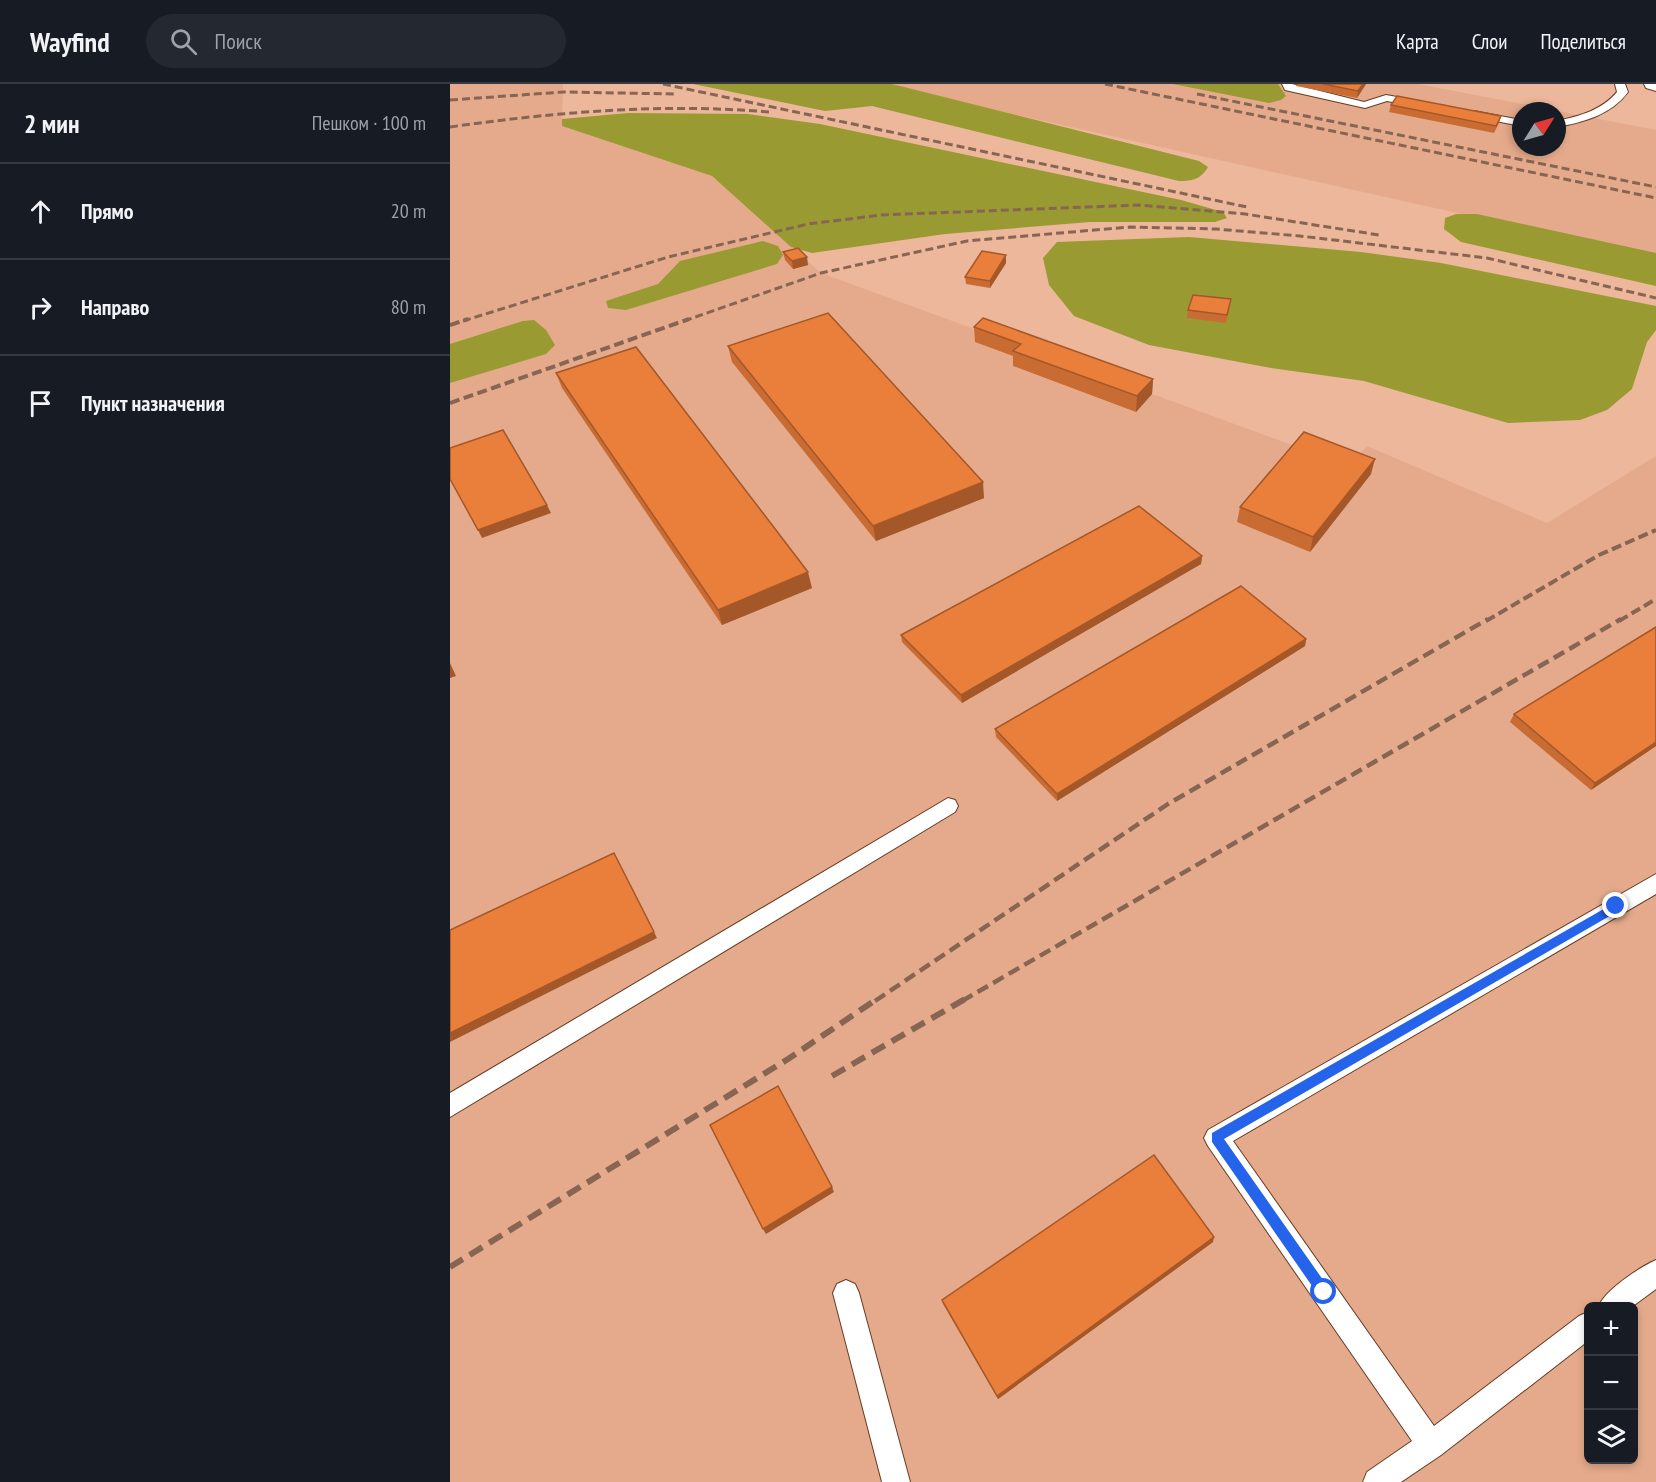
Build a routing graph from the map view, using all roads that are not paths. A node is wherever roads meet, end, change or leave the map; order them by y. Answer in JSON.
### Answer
{"nodes":[{"id":1,"x":1287,"y":84,"type":"edge"},
{"id":2,"x":1620,"y":84,"type":"edge"},
{"id":3,"x":1431,"y":106,"type":"edge"},
{"id":4,"x":1465,"y":112,"type":"edge"},
{"id":5,"x":1512,"y":121,"type":"edge"},
{"id":6,"x":1566,"y":122,"type":"edge"},
{"id":7,"x":948,"y":806,"type":"dead end"},
{"id":8,"x":1656,"y":883,"type":"edge"},
{"id":9,"x":450,"y":1106,"type":"edge"},
{"id":10,"x":1656,"y":1273,"type":"edge"},
{"id":11,"x":846,"y":1293,"type":"dead end"},
{"id":12,"x":1617,"y":1302,"type":"edge"},
{"id":13,"x":1584,"y":1328,"type":"edge"},
{"id":14,"x":1431,"y":1445,"type":"junction"},
{"id":15,"x":896,"y":1482,"type":"edge"},
{"id":16,"x":1377,"y":1482,"type":"edge"}],
"edges":[{"from":1,"to":3,"type":"lane"},
{"from":2,"to":6,"type":"lane"},
{"from":4,"to":5,"type":"lane"},
{"from":7,"to":9,"type":"lane"},
{"from":8,"to":14,"type":"lane"},
{"from":10,"to":12,"type":"lane"},
{"from":11,"to":15,"type":"lane"},
{"from":13,"to":14,"type":"lane"},
{"from":14,"to":16,"type":"lane"}]}
